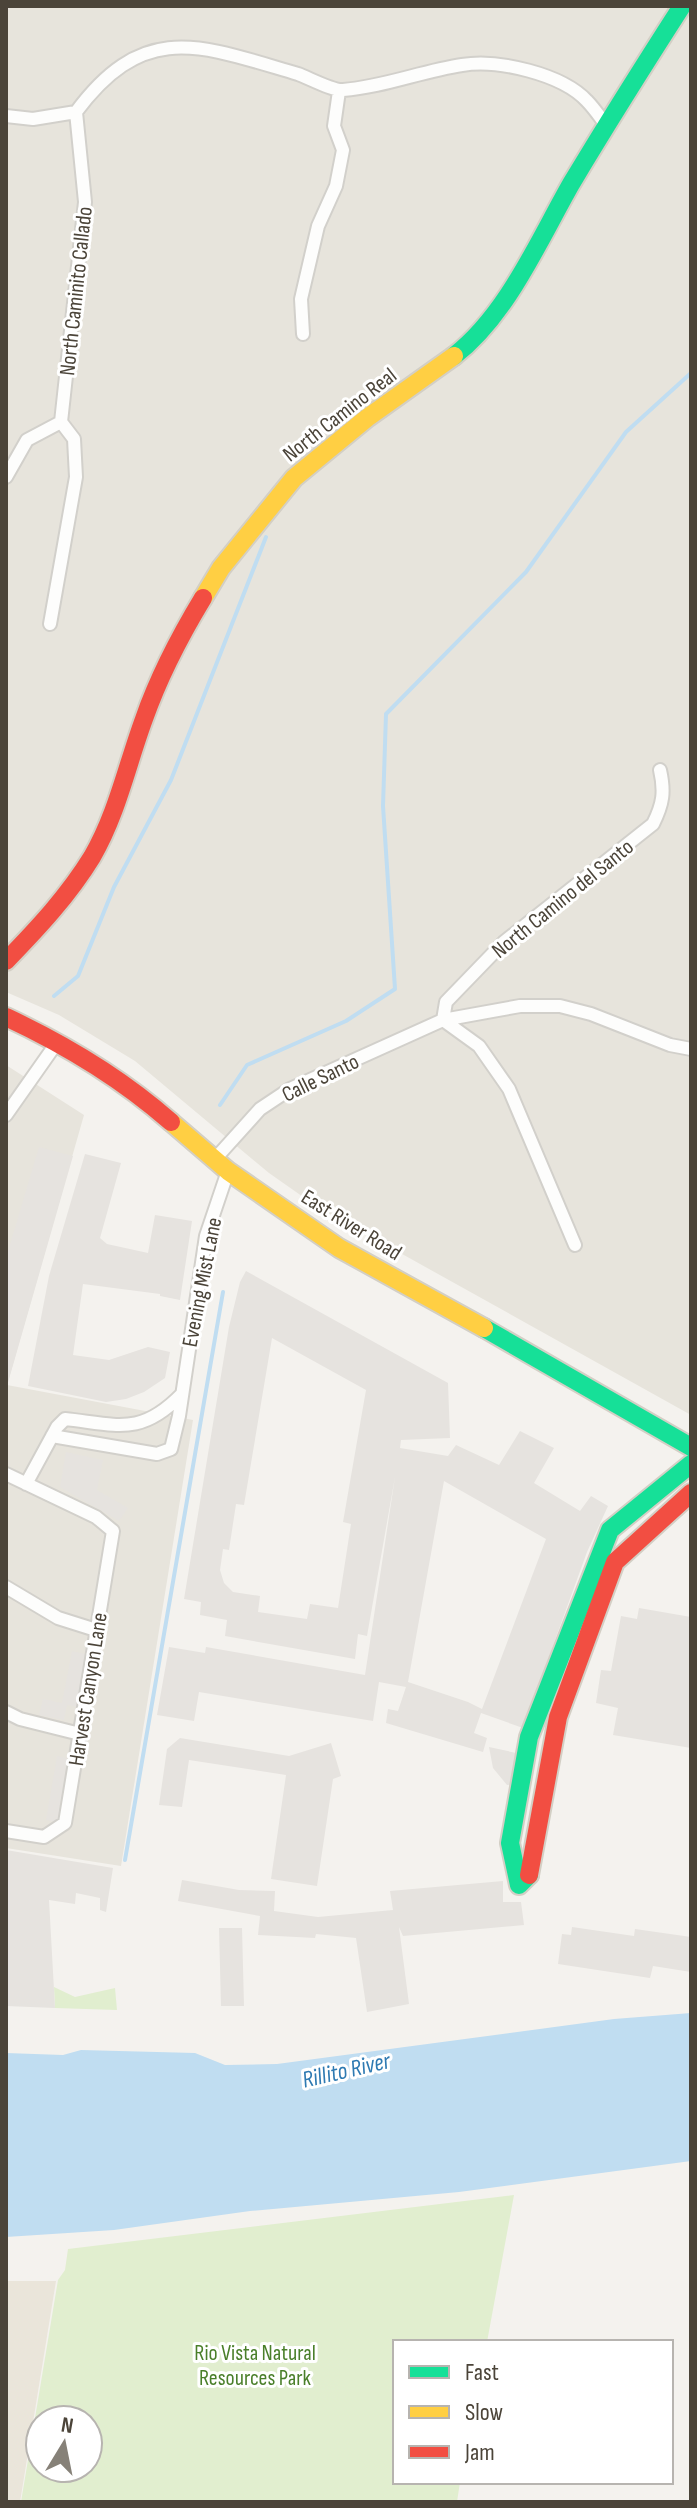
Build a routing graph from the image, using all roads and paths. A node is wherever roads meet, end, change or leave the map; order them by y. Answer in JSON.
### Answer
{"nodes":[{"id":1,"x":677,"y":13,"type":"edge"},
{"id":2,"x":691,"y":17,"type":"edge"},
{"id":3,"x":339,"y":91,"type":"junction"},
{"id":4,"x":76,"y":112,"type":"junction"},
{"id":5,"x":6,"y":116,"type":"edge"},
{"id":6,"x":606,"y":125,"type":"junction"},
{"id":7,"x":303,"y":334,"type":"dead end"},
{"id":8,"x":61,"y":422,"type":"junction"},
{"id":9,"x":6,"y":477,"type":"edge"},
{"id":10,"x":50,"y":624,"type":"dead end"},
{"id":11,"x":660,"y":770,"type":"dead end"},
{"id":12,"x":6,"y":961,"type":"edge"},
{"id":13,"x":6,"y":1017,"type":"edge"},
{"id":14,"x":443,"y":1020,"type":"junction"},
{"id":15,"x":58,"y":1041,"type":"junction"},
{"id":16,"x":691,"y":1049,"type":"edge"},
{"id":17,"x":6,"y":1115,"type":"edge"},
{"id":18,"x":222,"y":1165,"type":"junction"},
{"id":19,"x":575,"y":1245,"type":"dead end"},
{"id":20,"x":182,"y":1394,"type":"junction"},
{"id":21,"x":52,"y":1436,"type":"junction"},
{"id":22,"x":691,"y":1447,"type":"edge"},
{"id":23,"x":691,"y":1464,"type":"edge"},
{"id":24,"x":6,"y":1474,"type":"edge"},
{"id":25,"x":26,"y":1484,"type":"junction"},
{"id":26,"x":691,"y":1493,"type":"edge"},
{"id":27,"x":6,"y":1587,"type":"edge"},
{"id":28,"x":96,"y":1630,"type":"junction"},
{"id":29,"x":6,"y":1712,"type":"edge"},
{"id":30,"x":80,"y":1734,"type":"junction"},
{"id":31,"x":6,"y":1831,"type":"edge"}],
"edges":[{"from":1,"to":2,"type":"street"},
{"from":1,"to":6,"type":"street","name":"North Camino Real"},
{"from":3,"to":4,"type":"street"},
{"from":3,"to":6,"type":"street"},
{"from":3,"to":7,"type":"street"},
{"from":4,"to":5,"type":"street"},
{"from":4,"to":8,"type":"street","name":"North Caminito Callado"},
{"from":6,"to":12,"type":"street","name":"North Camino Real"},
{"from":8,"to":9,"type":"street"},
{"from":8,"to":10,"type":"street"},
{"from":11,"to":14,"type":"street","name":"North Camino del Santo"},
{"from":13,"to":15,"type":"street","name":"East River Road"},
{"from":14,"to":16,"type":"street","name":"Calle Santo"},
{"from":14,"to":18,"type":"street","name":"Calle Santo"},
{"from":14,"to":19,"type":"street"},
{"from":15,"to":17,"type":"street"},
{"from":15,"to":18,"type":"street","name":"East River Road"},
{"from":18,"to":20,"type":"street","name":"Evening Mist Lane"},
{"from":18,"to":22,"type":"street","name":"East River Road"},
{"from":20,"to":21,"type":"street"},
{"from":20,"to":21,"type":"street","name":"Evening Mist Lane"},
{"from":21,"to":25,"type":"street"},
{"from":23,"to":26,"type":"street"},
{"from":24,"to":25,"type":"street"},
{"from":25,"to":28,"type":"street","name":"Harvest Canyon Lane"},
{"from":27,"to":28,"type":"street"},
{"from":28,"to":30,"type":"street","name":"Harvest Canyon Lane"},
{"from":29,"to":30,"type":"street"},
{"from":30,"to":31,"type":"street","name":"Harvest Canyon Lane"}]}
